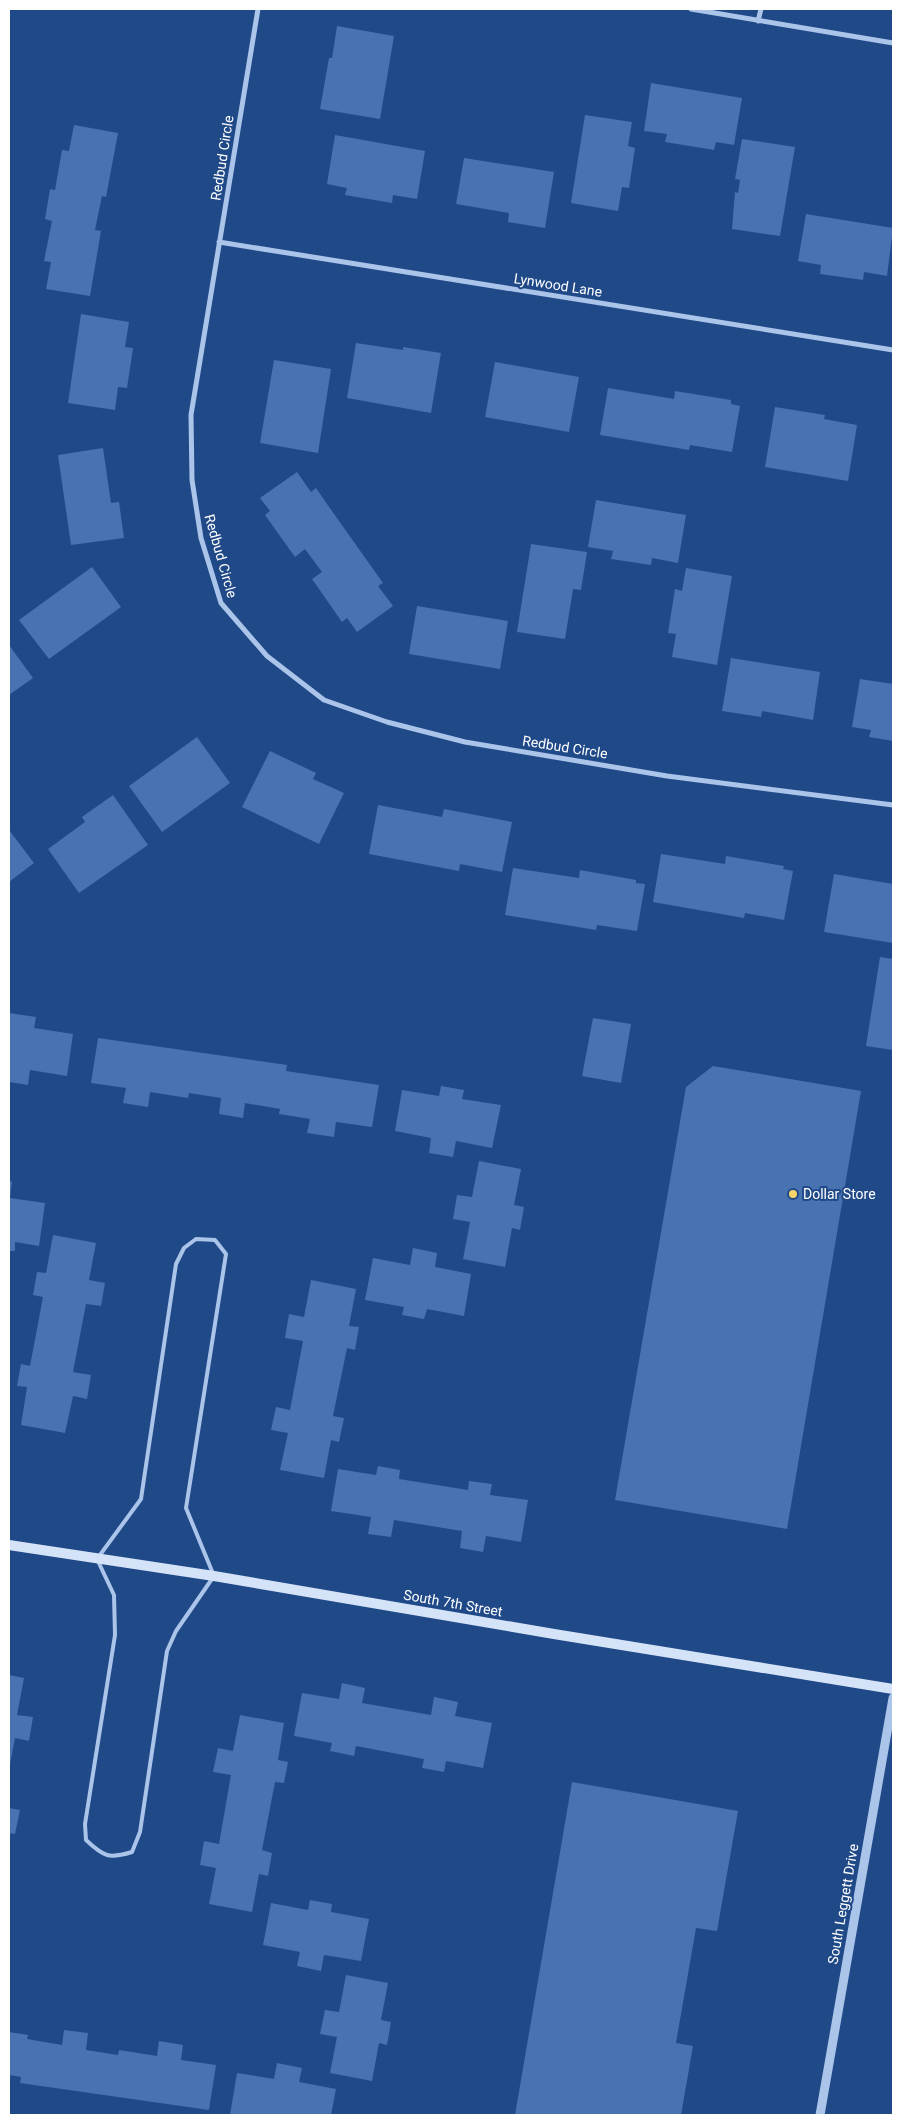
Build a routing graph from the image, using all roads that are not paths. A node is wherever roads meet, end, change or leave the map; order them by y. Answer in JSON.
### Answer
{"nodes":[{"id":1,"x":258,"y":9,"type":"edge"},
{"id":2,"x":691,"y":9,"type":"edge"},
{"id":3,"x":761,"y":9,"type":"edge"},
{"id":4,"x":758,"y":20,"type":"junction"},
{"id":5,"x":893,"y":43,"type":"edge"},
{"id":6,"x":220,"y":242,"type":"junction"},
{"id":7,"x":893,"y":350,"type":"edge"},
{"id":8,"x":893,"y":805,"type":"edge"},
{"id":9,"x":9,"y":1546,"type":"edge"},
{"id":10,"x":97,"y":1559,"type":"junction"},
{"id":11,"x":214,"y":1576,"type":"junction"},
{"id":12,"x":893,"y":1689,"type":"edge"},
{"id":13,"x":893,"y":1698,"type":"edge"},
{"id":14,"x":820,"y":2115,"type":"edge"}],
"edges":[{"from":1,"to":6,"type":"street","name":"Redbud Circle"},
{"from":2,"to":4,"type":"street"},
{"from":3,"to":4,"type":"street"},
{"from":4,"to":5,"type":"street"},
{"from":6,"to":7,"type":"street","name":"Lynwood Lane"},
{"from":6,"to":8,"type":"street","name":"Redbud Circle"},
{"from":9,"to":10,"type":"main road","name":"South 7th Street"},
{"from":10,"to":11,"type":"main road","name":"South 7th Street"},
{"from":10,"to":11,"type":"lane"},
{"from":10,"to":11,"type":"lane"},
{"from":11,"to":12,"type":"main road","name":"South 7th Street"},
{"from":13,"to":14,"type":"street","name":"South Leggett Drive"}]}
